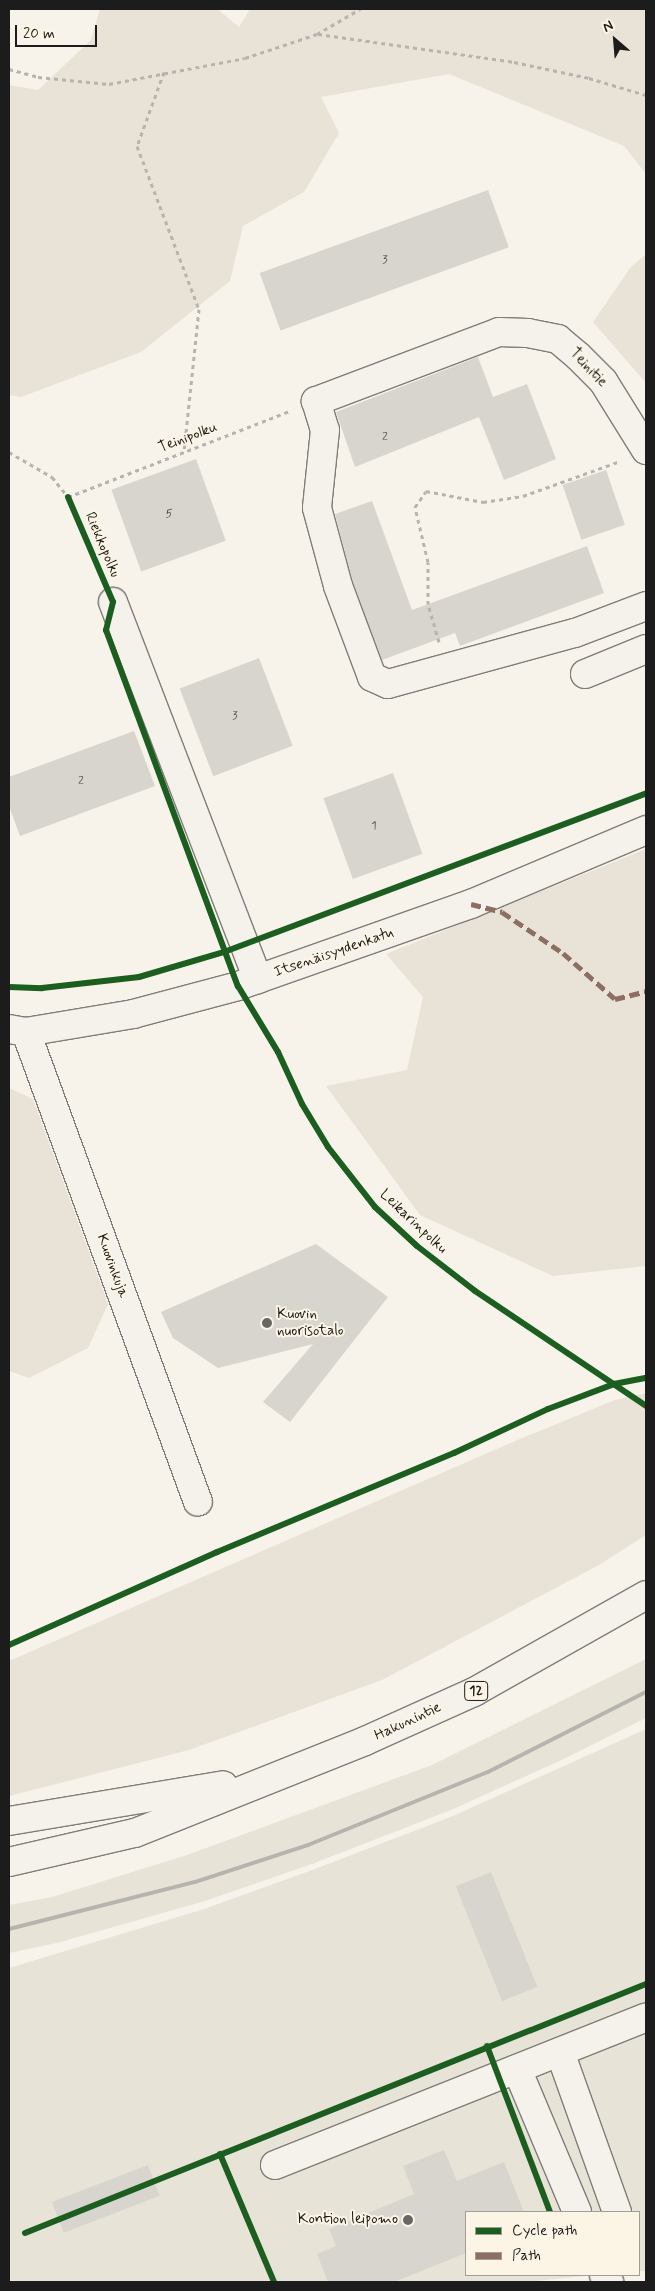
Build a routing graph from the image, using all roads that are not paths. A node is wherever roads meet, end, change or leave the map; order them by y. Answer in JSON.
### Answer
{"nodes":[{"id":1,"x":637,"y":454,"type":"edge"},
{"id":2,"x":113,"y":602,"type":"dead end"},
{"id":3,"x":646,"y":606,"type":"edge"},
{"id":4,"x":646,"y":649,"type":"edge"},
{"id":5,"x":585,"y":674,"type":"dead end"},
{"id":6,"x":646,"y":830,"type":"edge"},
{"id":7,"x":258,"y":979,"type":"junction"},
{"id":8,"x":17,"y":1031,"type":"edge"},
{"id":9,"x":198,"y":1501,"type":"dead end"},
{"id":10,"x":646,"y":1595,"type":"edge"},
{"id":11,"x":298,"y":1769,"type":"junction"},
{"id":12,"x":9,"y":1821,"type":"edge"},
{"id":13,"x":9,"y":1862,"type":"edge"},
{"id":14,"x":646,"y":2017,"type":"edge"},
{"id":15,"x":560,"y":2052,"type":"junction"},
{"id":16,"x":517,"y":2069,"type":"junction"},
{"id":17,"x":275,"y":2164,"type":"dead end"},
{"id":18,"x":577,"y":2211,"type":"edge"},
{"id":19,"x":617,"y":2211,"type":"edge"}],
"edges":[{"from":1,"to":3,"type":"main road","name":"Teinitie"},
{"from":2,"to":7,"type":"main road","name":"Riekkopolku"},
{"from":4,"to":5,"type":"main road"},
{"from":6,"to":7,"type":"main road","name":"Itsenäisyydenkatu"},
{"from":7,"to":8,"type":"main road","name":"Itsenäisyydenkatu"},
{"from":8,"to":9,"type":"main road","name":"Kuovinkuja"},
{"from":10,"to":11,"type":"main road","name":"Hakunintie","number":"12"},
{"from":11,"to":12,"type":"main road","name":"Hakunintie","number":"12"},
{"from":11,"to":13,"type":"main road","name":"Hakunintie","number":"12"},
{"from":14,"to":15,"type":"main road"},
{"from":15,"to":16,"type":"main road"},
{"from":15,"to":19,"type":"main road"},
{"from":16,"to":17,"type":"main road"},
{"from":16,"to":18,"type":"main road"}]}
